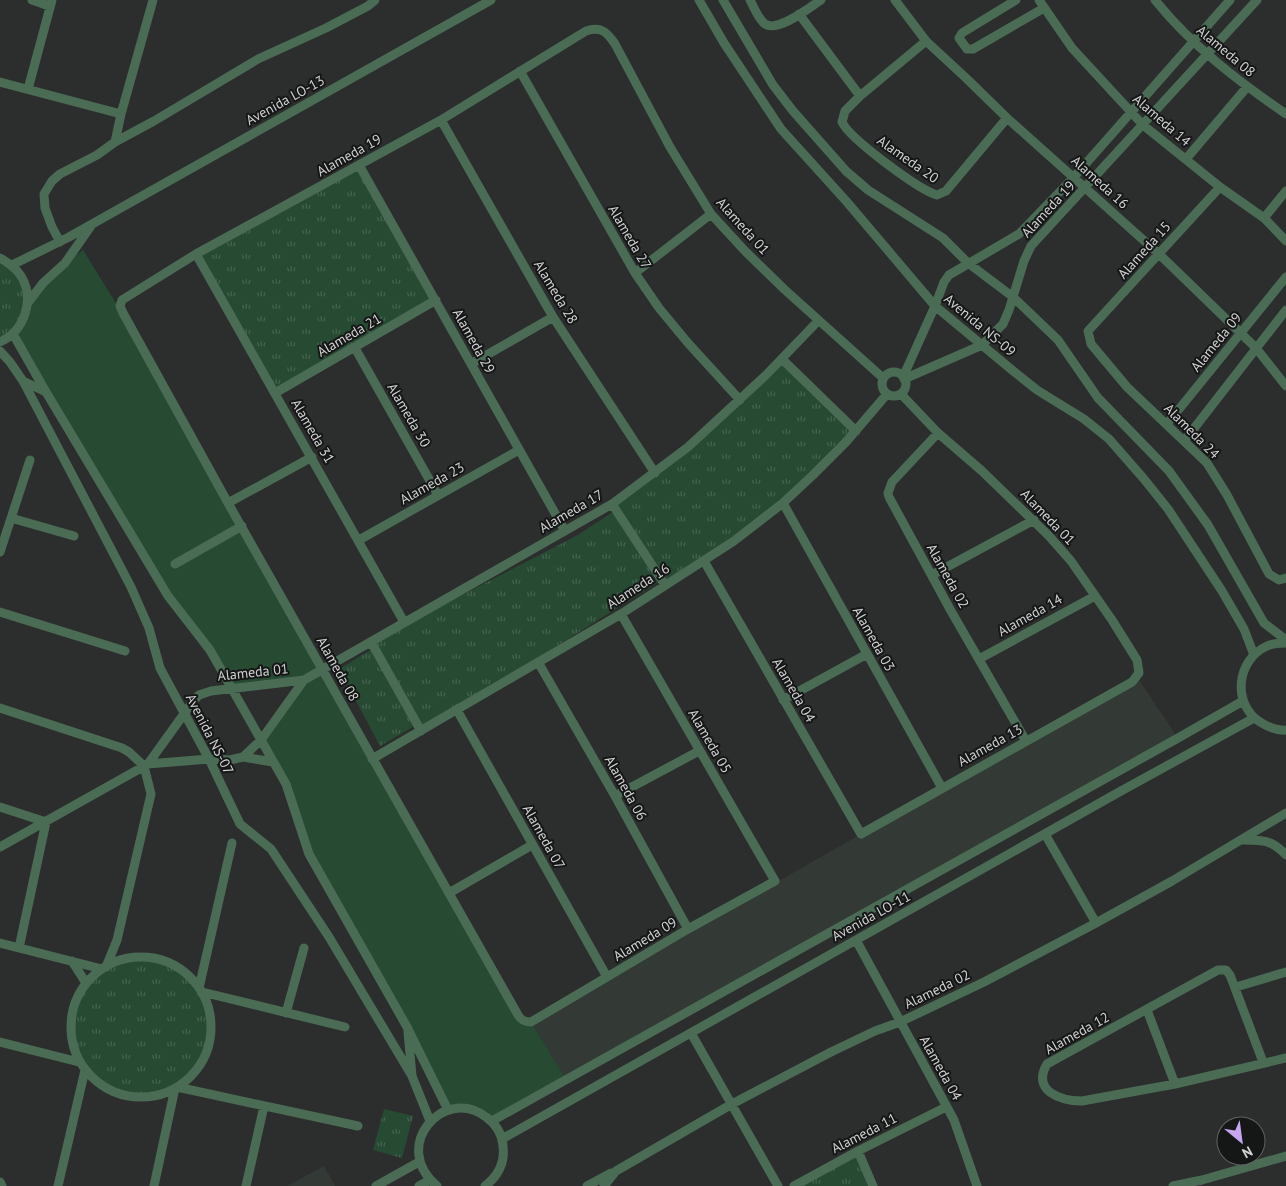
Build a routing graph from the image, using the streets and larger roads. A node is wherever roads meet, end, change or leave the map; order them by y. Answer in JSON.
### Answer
{"nodes":[{"id":1,"x":32,"y":0,"type":"edge"},
{"id":2,"x":153,"y":0,"type":"edge"},
{"id":3,"x":375,"y":0,"type":"edge"},
{"id":4,"x":491,"y":0,"type":"edge"},
{"id":5,"x":699,"y":0,"type":"edge"},
{"id":6,"x":723,"y":0,"type":"edge"},
{"id":7,"x":750,"y":0,"type":"edge"},
{"id":8,"x":821,"y":0,"type":"edge"},
{"id":9,"x":895,"y":0,"type":"edge"},
{"id":10,"x":1016,"y":0,"type":"edge"},
{"id":11,"x":1156,"y":0,"type":"edge"},
{"id":12,"x":1230,"y":0,"type":"edge"},
{"id":13,"x":1257,"y":0,"type":"edge"},
{"id":14,"x":50,"y":3,"type":"edge"},
{"id":15,"x":1042,"y":4,"type":"edge"},
{"id":16,"x":799,"y":14,"type":"junction"},
{"id":17,"x":609,"y":34,"type":"joint"},
{"id":18,"x":926,"y":41,"type":"junction"},
{"id":19,"x":1192,"y":41,"type":"junction"},
{"id":20,"x":1207,"y":54,"type":"junction"},
{"id":21,"x":520,"y":71,"type":"junction"},
{"id":22,"x":0,"y":82,"type":"edge"},
{"id":23,"x":1247,"y":87,"type":"junction"},
{"id":24,"x":28,"y":89,"type":"junction"},
{"id":25,"x":860,"y":96,"type":"junction"},
{"id":26,"x":1131,"y":113,"type":"junction"},
{"id":27,"x":121,"y":114,"type":"junction"},
{"id":28,"x":1286,"y":114,"type":"edge"},
{"id":29,"x":1007,"y":118,"type":"junction"},
{"id":30,"x":441,"y":120,"type":"junction"},
{"id":31,"x":1143,"y":125,"type":"junction"},
{"id":32,"x":115,"y":142,"type":"junction"},
{"id":33,"x":1186,"y":159,"type":"junction"},
{"id":34,"x":359,"y":165,"type":"junction"},
{"id":35,"x":1074,"y":177,"type":"junction"},
{"id":36,"x":1220,"y":187,"type":"junction"},
{"id":37,"x":1086,"y":188,"type":"junction"},
{"id":38,"x":1286,"y":191,"type":"edge"},
{"id":39,"x":711,"y":214,"type":"junction"},
{"id":40,"x":1264,"y":218,"type":"junction"},
{"id":41,"x":93,"y":224,"type":"junction"},
{"id":42,"x":1286,"y":241,"type":"edge"},
{"id":43,"x":60,"y":242,"type":"junction"},
{"id":44,"x":196,"y":254,"type":"junction"},
{"id":45,"x":1160,"y":254,"type":"junction"},
{"id":46,"x":0,"y":258,"type":"edge"},
{"id":47,"x":968,"y":263,"type":"junction"},
{"id":48,"x":12,"y":265,"type":"junction"},
{"id":49,"x":635,"y":273,"type":"junction"},
{"id":50,"x":1286,"y":277,"type":"edge"},
{"id":51,"x":1013,"y":297,"type":"junction"},
{"id":52,"x":436,"y":300,"type":"junction"},
{"id":53,"x":27,"y":304,"type":"junction"},
{"id":54,"x":935,"y":306,"type":"junction"},
{"id":55,"x":1286,"y":310,"type":"edge"},
{"id":56,"x":553,"y":317,"type":"junction"},
{"id":57,"x":818,"y":320,"type":"junction"},
{"id":58,"x":127,"y":321,"type":"joint"},
{"id":59,"x":1088,"y":331,"type":"joint"},
{"id":60,"x":1241,"y":333,"type":"junction"},
{"id":61,"x":13,"y":334,"type":"junction"},
{"id":62,"x":0,"y":342,"type":"edge"},
{"id":63,"x":982,"y":345,"type":"junction"},
{"id":64,"x":355,"y":348,"type":"junction"},
{"id":65,"x":1256,"y":348,"type":"junction"},
{"id":66,"x":0,"y":351,"type":"edge"},
{"id":67,"x":782,"y":358,"type":"junction"},
{"id":68,"x":471,"y":364,"type":"junction"},
{"id":69,"x":883,"y":378,"type":"junction"},
{"id":70,"x":904,"y":378,"type":"junction"},
{"id":71,"x":24,"y":381,"type":"junction"},
{"id":72,"x":1286,"y":386,"type":"edge"},
{"id":73,"x":46,"y":392,"type":"junction"},
{"id":74,"x":275,"y":393,"type":"junction"},
{"id":75,"x":887,"y":394,"type":"junction"},
{"id":76,"x":901,"y":394,"type":"junction"},
{"id":77,"x":740,"y":400,"type":"junction"},
{"id":78,"x":1167,"y":424,"type":"junction"},
{"id":79,"x":856,"y":431,"type":"junction"},
{"id":80,"x":938,"y":433,"type":"junction"},
{"id":81,"x":1184,"y":440,"type":"junction"},
{"id":82,"x":519,"y":450,"type":"junction"},
{"id":83,"x":312,"y":456,"type":"junction"},
{"id":84,"x":30,"y":460,"type":"dead end"},
{"id":85,"x":655,"y":473,"type":"junction"},
{"id":86,"x":438,"y":495,"type":"junction"},
{"id":87,"x":228,"y":503,"type":"junction"},
{"id":88,"x":783,"y":503,"type":"junction"},
{"id":89,"x":612,"y":504,"type":"junction"},
{"id":90,"x":11,"y":518,"type":"junction"},
{"id":91,"x":1034,"y":520,"type":"junction"},
{"id":92,"x":242,"y":526,"type":"junction"},
{"id":93,"x":565,"y":531,"type":"junction"},
{"id":94,"x":74,"y":536,"type":"dead end"},
{"id":95,"x":359,"y":540,"type":"junction"},
{"id":96,"x":0,"y":552,"type":"edge"},
{"id":97,"x":704,"y":561,"type":"junction"},
{"id":98,"x":175,"y":564,"type":"dead end"},
{"id":99,"x":932,"y":576,"type":"junction"},
{"id":100,"x":1285,"y":579,"type":"edge"},
{"id":101,"x":665,"y":586,"type":"junction"},
{"id":102,"x":1095,"y":596,"type":"junction"},
{"id":103,"x":0,"y":612,"type":"edge"},
{"id":104,"x":621,"y":614,"type":"junction"},
{"id":105,"x":10,"y":615,"type":"junction"},
{"id":106,"x":0,"y":616,"type":"edge"},
{"id":107,"x":404,"y":622,"type":"junction"},
{"id":108,"x":1286,"y":641,"type":"edge"},
{"id":109,"x":371,"y":642,"type":"junction"},
{"id":110,"x":125,"y":651,"type":"dead end"},
{"id":111,"x":867,"y":654,"type":"junction"},
{"id":112,"x":1254,"y":655,"type":"junction"},
{"id":113,"x":979,"y":659,"type":"junction"},
{"id":114,"x":538,"y":662,"type":"junction"},
{"id":115,"x":323,"y":670,"type":"junction"},
{"id":116,"x":304,"y":680,"type":"junction"},
{"id":117,"x":1132,"y":682,"type":"joint"},
{"id":118,"x":231,"y":688,"type":"junction"},
{"id":119,"x":783,"y":700,"type":"junction"},
{"id":120,"x":1243,"y":701,"type":"junction"},
{"id":121,"x":0,"y":708,"type":"edge"},
{"id":122,"x":457,"y":710,"type":"junction"},
{"id":123,"x":185,"y":713,"type":"junction"},
{"id":124,"x":1254,"y":718,"type":"junction"},
{"id":125,"x":1286,"y":730,"type":"edge"},
{"id":126,"x":421,"y":731,"type":"junction"},
{"id":127,"x":261,"y":740,"type":"junction"},
{"id":128,"x":1026,"y":741,"type":"junction"},
{"id":129,"x":699,"y":751,"type":"junction"},
{"id":130,"x":243,"y":757,"type":"junction"},
{"id":131,"x":209,"y":759,"type":"junction"},
{"id":132,"x":372,"y":759,"type":"junction"},
{"id":133,"x":273,"y":762,"type":"junction"},
{"id":134,"x":146,"y":765,"type":"junction"},
{"id":135,"x":942,"y":788,"type":"junction"},
{"id":136,"x":615,"y":796,"type":"junction"},
{"id":137,"x":0,"y":807,"type":"edge"},
{"id":138,"x":1286,"y":813,"type":"edge"},
{"id":139,"x":46,"y":822,"type":"junction"},
{"id":140,"x":861,"y":834,"type":"joint"},
{"id":141,"x":1046,"y":834,"type":"junction"},
{"id":142,"x":1241,"y":840,"type":"junction"},
{"id":143,"x":232,"y":843,"type":"dead end"},
{"id":144,"x":532,"y":844,"type":"junction"},
{"id":145,"x":0,"y":847,"type":"edge"},
{"id":146,"x":1286,"y":855,"type":"edge"},
{"id":147,"x":774,"y":881,"type":"joint"},
{"id":148,"x":448,"y":893,"type":"junction"},
{"id":149,"x":1096,"y":923,"type":"junction"},
{"id":150,"x":688,"y":929,"type":"junction"},
{"id":151,"x":117,"y":940,"type":"junction"},
{"id":152,"x":856,"y":940,"type":"junction"},
{"id":153,"x":0,"y":943,"type":"edge"},
{"id":154,"x":19,"y":948,"type":"junction"},
{"id":155,"x":304,"y":948,"type":"dead end"},
{"id":156,"x":205,"y":956,"type":"junction"},
{"id":157,"x":72,"y":960,"type":"junction"},
{"id":158,"x":124,"y":960,"type":"junction"},
{"id":159,"x":104,"y":968,"type":"junction"},
{"id":160,"x":1286,"y":972,"type":"edge"},
{"id":161,"x":189,"y":976,"type":"junction"},
{"id":162,"x":607,"y":977,"type":"junction"},
{"id":163,"x":86,"y":984,"type":"junction"},
{"id":164,"x":1236,"y":987,"type":"junction"},
{"id":165,"x":200,"y":990,"type":"junction"},
{"id":166,"x":232,"y":1000,"type":"junction"},
{"id":167,"x":208,"y":1009,"type":"junction"},
{"id":168,"x":1147,"y":1010,"type":"junction"},
{"id":169,"x":286,"y":1013,"type":"junction"},
{"id":170,"x":531,"y":1022,"type":"joint"},
{"id":171,"x":900,"y":1022,"type":"junction"},
{"id":172,"x":345,"y":1027,"type":"dead end"},
{"id":173,"x":407,"y":1027,"type":"junction"},
{"id":174,"x":691,"y":1033,"type":"junction"},
{"id":175,"x":0,"y":1042,"type":"edge"},
{"id":176,"x":73,"y":1047,"type":"junction"},
{"id":177,"x":54,"y":1056,"type":"junction"},
{"id":178,"x":1286,"y":1058,"type":"edge"},
{"id":179,"x":79,"y":1062,"type":"junction"},
{"id":180,"x":1263,"y":1062,"type":"junction"},
{"id":181,"x":85,"y":1070,"type":"junction"},
{"id":182,"x":191,"y":1075,"type":"junction"},
{"id":183,"x":412,"y":1076,"type":"junction"},
{"id":184,"x":93,"y":1079,"type":"junction"},
{"id":185,"x":1175,"y":1084,"type":"junction"},
{"id":186,"x":176,"y":1088,"type":"junction"},
{"id":187,"x":81,"y":1091,"type":"junction"},
{"id":188,"x":207,"y":1092,"type":"junction"},
{"id":189,"x":158,"y":1095,"type":"junction"},
{"id":190,"x":732,"y":1104,"type":"junction"},
{"id":191,"x":264,"y":1106,"type":"junction"},
{"id":192,"x":946,"y":1107,"type":"junction"},
{"id":193,"x":448,"y":1110,"type":"junction"},
{"id":194,"x":168,"y":1116,"type":"junction"},
{"id":195,"x":430,"y":1121,"type":"junction"},
{"id":196,"x":492,"y":1122,"type":"junction"},
{"id":197,"x":358,"y":1126,"type":"dead end"},
{"id":198,"x":502,"y":1139,"type":"junction"},
{"id":199,"x":858,"y":1151,"type":"junction"},
{"id":200,"x":1286,"y":1156,"type":"edge"},
{"id":201,"x":419,"y":1162,"type":"junction"},
{"id":202,"x":616,"y":1171,"type":"junction"},
{"id":203,"x":0,"y":1182,"type":"edge"},
{"id":204,"x":433,"y":1183,"type":"edge"},
{"id":205,"x":1203,"y":1183,"type":"edge"},
{"id":206,"x":490,"y":1184,"type":"edge"},
{"id":207,"x":2,"y":1186,"type":"edge"},
{"id":208,"x":58,"y":1186,"type":"edge"},
{"id":209,"x":154,"y":1186,"type":"edge"},
{"id":210,"x":246,"y":1186,"type":"edge"},
{"id":211,"x":376,"y":1186,"type":"edge"},
{"id":212,"x":419,"y":1186,"type":"edge"},
{"id":213,"x":587,"y":1186,"type":"edge"},
{"id":214,"x":604,"y":1186,"type":"edge"},
{"id":215,"x":778,"y":1186,"type":"edge"},
{"id":216,"x":794,"y":1186,"type":"edge"},
{"id":217,"x":872,"y":1186,"type":"edge"},
{"id":218,"x":977,"y":1186,"type":"edge"},
{"id":219,"x":1173,"y":1186,"type":"edge"}],
"edges":[{"from":1,"to":14,"type":"street"},
{"from":2,"to":27,"type":"street"},
{"from":3,"to":32,"type":"street"},
{"from":4,"to":41,"type":"street","name":"Avenida LO-13"},
{"from":5,"to":54,"type":"street","name":"Avenida NS-09"},
{"from":6,"to":47,"type":"street"},
{"from":7,"to":16,"type":"street"},
{"from":8,"to":16,"type":"street"},
{"from":9,"to":18,"type":"street","name":"Alameda 16"},
{"from":10,"to":15,"type":"street"},
{"from":11,"to":19,"type":"street","name":"Alameda 08"},
{"from":12,"to":19,"type":"street","name":"Alameda 19"},
{"from":13,"to":20,"type":"street","name":"Alameda 19"},
{"from":14,"to":24,"type":"street"},
{"from":15,"to":26,"type":"street","name":"Alameda 14"},
{"from":16,"to":25,"type":"street"},
{"from":17,"to":21,"type":"street","name":"Alameda 19"},
{"from":17,"to":39,"type":"street","name":"Alameda 01"},
{"from":18,"to":25,"type":"street"},
{"from":18,"to":29,"type":"street","name":"Alameda 16"},
{"from":19,"to":20,"type":"street","name":"Alameda 08"},
{"from":19,"to":26,"type":"street","name":"Alameda 19"},
{"from":20,"to":23,"type":"street","name":"Alameda 08"},
{"from":20,"to":31,"type":"street","name":"Alameda 19"},
{"from":21,"to":30,"type":"street","name":"Alameda 19"},
{"from":21,"to":49,"type":"street","name":"Alameda 27"},
{"from":22,"to":24,"type":"street"},
{"from":23,"to":28,"type":"street","name":"Alameda 08"},
{"from":23,"to":33,"type":"street"},
{"from":24,"to":27,"type":"street"},
{"from":25,"to":29,"type":"street","name":"Alameda 20"},
{"from":26,"to":31,"type":"street","name":"Alameda 14"},
{"from":26,"to":35,"type":"street","name":"Alameda 19"},
{"from":27,"to":32,"type":"street"},
{"from":29,"to":35,"type":"street","name":"Alameda 16"},
{"from":30,"to":34,"type":"street","name":"Alameda 19"},
{"from":30,"to":56,"type":"street","name":"Alameda 28"},
{"from":31,"to":33,"type":"street","name":"Alameda 14"},
{"from":31,"to":37,"type":"street","name":"Alameda 19"},
{"from":32,"to":43,"type":"street"},
{"from":33,"to":36,"type":"street","name":"Alameda 14"},
{"from":34,"to":44,"type":"street","name":"Alameda 19"},
{"from":34,"to":52,"type":"street","name":"Alameda 29"},
{"from":35,"to":37,"type":"street","name":"Alameda 16"},
{"from":35,"to":47,"type":"street","name":"Alameda 19"},
{"from":36,"to":40,"type":"street","name":"Alameda 14"},
{"from":36,"to":45,"type":"street","name":"Alameda 15"},
{"from":37,"to":45,"type":"street","name":"Alameda 16"},
{"from":37,"to":51,"type":"street","name":"Alameda 19"},
{"from":38,"to":40,"type":"street"},
{"from":39,"to":49,"type":"street"},
{"from":39,"to":57,"type":"street","name":"Alameda 01"},
{"from":40,"to":42,"type":"street","name":"Alameda 14"},
{"from":41,"to":43,"type":"street","name":"Avenida LO-13"},
{"from":41,"to":53,"type":"street","name":"Avenida LO-13"},
{"from":43,"to":48,"type":"street","name":"Avenida LO-13"},
{"from":44,"to":58,"type":"street","name":"Alameda 19"},
{"from":44,"to":74,"type":"street","name":"Alameda 31"},
{"from":45,"to":59,"type":"street","name":"Alameda 15"},
{"from":45,"to":60,"type":"street","name":"Alameda 16"},
{"from":46,"to":48,"type":"street"},
{"from":47,"to":51,"type":"street"},
{"from":47,"to":54,"type":"street","name":"Alameda 19"},
{"from":48,"to":53,"type":"street"},
{"from":49,"to":77,"type":"street","name":"Alameda 27"},
{"from":50,"to":60,"type":"street","name":"Alameda 09"},
{"from":51,"to":63,"type":"street","name":"Alameda 19"},
{"from":51,"to":108,"type":"street"},
{"from":52,"to":64,"type":"street","name":"Alameda 21"},
{"from":52,"to":68,"type":"street","name":"Alameda 29"},
{"from":53,"to":61,"type":"street"},
{"from":54,"to":63,"type":"street","name":"Avenida NS-09"},
{"from":54,"to":70,"type":"street","name":"Alameda 19"},
{"from":55,"to":65,"type":"street"},
{"from":56,"to":68,"type":"street"},
{"from":56,"to":85,"type":"street","name":"Alameda 28"},
{"from":57,"to":67,"type":"street","name":"Alameda 17"},
{"from":57,"to":69,"type":"street","name":"Alameda 01"},
{"from":58,"to":87,"type":"street","name":"Alameda 08"},
{"from":59,"to":78,"type":"street","name":"Alameda 24"},
{"from":60,"to":65,"type":"street","name":"Alameda 16"},
{"from":60,"to":78,"type":"street","name":"Alameda 09"},
{"from":61,"to":62,"type":"street"},
{"from":61,"to":73,"type":"street","name":"Avenida NS-07"},
{"from":63,"to":70,"type":"street","name":"Alameda 19"},
{"from":63,"to":112,"type":"street","name":"Avenida NS-09"},
{"from":64,"to":74,"type":"street","name":"Alameda 21"},
{"from":64,"to":86,"type":"street","name":"Alameda 30"},
{"from":65,"to":72,"type":"street","name":"Alameda 16"},
{"from":65,"to":81,"type":"street"},
{"from":66,"to":71,"type":"street","name":"Avenida NS-07"},
{"from":67,"to":77,"type":"street","name":"Alameda 17"},
{"from":67,"to":79,"type":"street"},
{"from":68,"to":82,"type":"street","name":"Alameda 29"},
{"from":69,"to":70,"type":"street"},
{"from":69,"to":75,"type":"street"},
{"from":70,"to":76,"type":"street"},
{"from":71,"to":73,"type":"street","name":"Avenida NS-07"},
{"from":71,"to":123,"type":"street","name":"Avenida NS-07"},
{"from":73,"to":118,"type":"street","name":"Avenida NS-07"},
{"from":74,"to":83,"type":"street","name":"Alameda 31"},
{"from":75,"to":76,"type":"street"},
{"from":75,"to":79,"type":"street","name":"Alameda 16"},
{"from":76,"to":80,"type":"street","name":"Alameda 01"},
{"from":77,"to":85,"type":"street","name":"Alameda 17"},
{"from":78,"to":81,"type":"street","name":"Alameda 24"},
{"from":79,"to":88,"type":"street","name":"Alameda 16"},
{"from":80,"to":91,"type":"street","name":"Alameda 01"},
{"from":80,"to":99,"type":"street","name":"Alameda 02"},
{"from":81,"to":100,"type":"street","name":"Alameda 24"},
{"from":82,"to":86,"type":"street","name":"Alameda 23"},
{"from":82,"to":93,"type":"street","name":"Alameda 29"},
{"from":83,"to":87,"type":"street"},
{"from":83,"to":95,"type":"street","name":"Alameda 31"},
{"from":84,"to":90,"type":"street"},
{"from":85,"to":89,"type":"street","name":"Alameda 17"},
{"from":86,"to":95,"type":"street","name":"Alameda 23"},
{"from":87,"to":92,"type":"street","name":"Alameda 08"},
{"from":88,"to":97,"type":"street","name":"Alameda 16"},
{"from":88,"to":111,"type":"street","name":"Alameda 03"},
{"from":89,"to":93,"type":"street","name":"Alameda 17"},
{"from":89,"to":101,"type":"street"},
{"from":90,"to":94,"type":"street"},
{"from":90,"to":96,"type":"street"},
{"from":91,"to":99,"type":"street"},
{"from":91,"to":102,"type":"street","name":"Alameda 01"},
{"from":92,"to":98,"type":"street"},
{"from":92,"to":115,"type":"street","name":"Alameda 08"},
{"from":93,"to":107,"type":"street","name":"Alameda 17"},
{"from":95,"to":107,"type":"street","name":"Alameda 31"},
{"from":97,"to":101,"type":"street","name":"Alameda 16"},
{"from":97,"to":119,"type":"street","name":"Alameda 04"},
{"from":99,"to":113,"type":"street","name":"Alameda 02"},
{"from":101,"to":104,"type":"street","name":"Alameda 16"},
{"from":102,"to":113,"type":"street","name":"Alameda 14"},
{"from":102,"to":117,"type":"street","name":"Alameda 01"},
{"from":103,"to":105,"type":"street"},
{"from":104,"to":114,"type":"street","name":"Alameda 16"},
{"from":104,"to":129,"type":"street","name":"Alameda 05"},
{"from":105,"to":106,"type":"street"},
{"from":105,"to":110,"type":"street"},
{"from":107,"to":109,"type":"street","name":"Alameda 17"},
{"from":108,"to":112,"type":"street"},
{"from":109,"to":115,"type":"street","name":"Alameda 17"},
{"from":109,"to":126,"type":"street"},
{"from":111,"to":119,"type":"street"},
{"from":111,"to":135,"type":"street","name":"Alameda 03"},
{"from":112,"to":120,"type":"street"},
{"from":113,"to":128,"type":"street","name":"Alameda 02"},
{"from":114,"to":122,"type":"street","name":"Alameda 16"},
{"from":114,"to":136,"type":"street","name":"Alameda 06"},
{"from":115,"to":116,"type":"street","name":"Alameda 17"},
{"from":115,"to":132,"type":"street","name":"Alameda 08"},
{"from":116,"to":118,"type":"street","name":"Alameda 01"},
{"from":116,"to":127,"type":"street","name":"Alameda 01"},
{"from":117,"to":128,"type":"street","name":"Alameda 13"},
{"from":118,"to":123,"type":"street","name":"Alameda 01"},
{"from":118,"to":127,"type":"street","name":"Avenida NS-07"},
{"from":119,"to":140,"type":"street","name":"Alameda 04"},
{"from":120,"to":124,"type":"street"},
{"from":120,"to":196,"type":"street","name":"Avenida LO-11"},
{"from":121,"to":134,"type":"street"},
{"from":122,"to":126,"type":"street","name":"Alameda 16"},
{"from":122,"to":144,"type":"street","name":"Alameda 07"},
{"from":123,"to":131,"type":"street","name":"Avenida NS-07"},
{"from":123,"to":134,"type":"street","name":"Alameda 01"},
{"from":124,"to":125,"type":"street"},
{"from":124,"to":141,"type":"street","name":"Avenida LO-11"},
{"from":126,"to":132,"type":"street","name":"Alameda 16"},
{"from":127,"to":130,"type":"street","name":"Alameda 01"},
{"from":127,"to":133,"type":"street","name":"Avenida NS-07"},
{"from":128,"to":135,"type":"street","name":"Alameda 13"},
{"from":129,"to":136,"type":"street"},
{"from":129,"to":147,"type":"street","name":"Alameda 05"},
{"from":130,"to":131,"type":"street"},
{"from":130,"to":133,"type":"street"},
{"from":131,"to":134,"type":"street"},
{"from":131,"to":183,"type":"street","name":"Avenida NS-07"},
{"from":132,"to":148,"type":"street","name":"Alameda 08"},
{"from":133,"to":173,"type":"street","name":"Avenida NS-07"},
{"from":134,"to":139,"type":"street"},
{"from":134,"to":151,"type":"street"},
{"from":135,"to":140,"type":"street","name":"Alameda 13"},
{"from":136,"to":150,"type":"street","name":"Alameda 06"},
{"from":137,"to":139,"type":"street"},
{"from":138,"to":142,"type":"street","name":"Alameda 02"},
{"from":139,"to":145,"type":"street"},
{"from":139,"to":154,"type":"street"},
{"from":141,"to":149,"type":"street"},
{"from":141,"to":152,"type":"street","name":"Avenida LO-11"},
{"from":142,"to":146,"type":"street"},
{"from":142,"to":149,"type":"street","name":"Alameda 02"},
{"from":143,"to":156,"type":"street"},
{"from":144,"to":148,"type":"street"},
{"from":144,"to":162,"type":"street","name":"Alameda 07"},
{"from":147,"to":150,"type":"street","name":"Alameda 09"},
{"from":148,"to":170,"type":"street","name":"Alameda 08"},
{"from":149,"to":171,"type":"street","name":"Alameda 02"},
{"from":150,"to":162,"type":"street","name":"Alameda 09"},
{"from":151,"to":158,"type":"street"},
{"from":151,"to":159,"type":"street"},
{"from":152,"to":171,"type":"street","name":"Alameda 04"},
{"from":152,"to":174,"type":"street","name":"Avenida LO-11"},
{"from":153,"to":154,"type":"street"},
{"from":154,"to":157,"type":"street"},
{"from":155,"to":169,"type":"street"},
{"from":156,"to":161,"type":"street"},
{"from":156,"to":165,"type":"street"},
{"from":157,"to":159,"type":"street"},
{"from":157,"to":163,"type":"street"},
{"from":158,"to":159,"type":"street"},
{"from":158,"to":161,"type":"street"},
{"from":159,"to":163,"type":"street"},
{"from":160,"to":164,"type":"street"},
{"from":161,"to":165,"type":"street"},
{"from":162,"to":170,"type":"street","name":"Alameda 09"},
{"from":163,"to":176,"type":"street"},
{"from":164,"to":168,"type":"street","name":"Alameda 12"},
{"from":164,"to":180,"type":"street","name":"Alameda 12"},
{"from":165,"to":166,"type":"street"},
{"from":165,"to":167,"type":"street"},
{"from":166,"to":167,"type":"street"},
{"from":166,"to":169,"type":"street"},
{"from":167,"to":182,"type":"street"},
{"from":168,"to":185,"type":"street"},
{"from":168,"to":185,"type":"street","name":"Alameda 12"},
{"from":169,"to":172,"type":"street"},
{"from":171,"to":190,"type":"street","name":"Alameda 02"},
{"from":171,"to":192,"type":"street","name":"Alameda 04"},
{"from":173,"to":183,"type":"street","name":"Avenida NS-07"},
{"from":173,"to":193,"type":"street","name":"Avenida NS-07"},
{"from":174,"to":190,"type":"street"},
{"from":174,"to":198,"type":"street","name":"Avenida LO-11"},
{"from":175,"to":177,"type":"street"},
{"from":176,"to":177,"type":"street"},
{"from":176,"to":179,"type":"street"},
{"from":177,"to":179,"type":"street"},
{"from":178,"to":180,"type":"street","name":"Alameda 12"},
{"from":179,"to":181,"type":"street"},
{"from":180,"to":185,"type":"street","name":"Alameda 12"},
{"from":181,"to":184,"type":"street"},
{"from":181,"to":187,"type":"street"},
{"from":182,"to":186,"type":"street"},
{"from":182,"to":188,"type":"street"},
{"from":183,"to":195,"type":"street","name":"Avenida NS-07"},
{"from":184,"to":187,"type":"street"},
{"from":184,"to":189,"type":"street"},
{"from":186,"to":188,"type":"street"},
{"from":186,"to":189,"type":"street"},
{"from":186,"to":194,"type":"street"},
{"from":187,"to":208,"type":"street"},
{"from":188,"to":191,"type":"street"},
{"from":189,"to":194,"type":"street"},
{"from":190,"to":202,"type":"street","name":"Alameda 02"},
{"from":190,"to":215,"type":"street"},
{"from":191,"to":197,"type":"street"},
{"from":191,"to":210,"type":"street"},
{"from":192,"to":199,"type":"street","name":"Alameda 11"},
{"from":192,"to":218,"type":"street","name":"Alameda 04"},
{"from":193,"to":195,"type":"street"},
{"from":193,"to":196,"type":"street"},
{"from":194,"to":209,"type":"street"},
{"from":195,"to":201,"type":"street"},
{"from":196,"to":198,"type":"street"},
{"from":198,"to":206,"type":"street"},
{"from":199,"to":216,"type":"street","name":"Alameda 11"},
{"from":199,"to":217,"type":"street"},
{"from":200,"to":205,"type":"street"},
{"from":201,"to":204,"type":"street"},
{"from":201,"to":211,"type":"street"},
{"from":202,"to":213,"type":"street"},
{"from":202,"to":214,"type":"street","name":"Alameda 02"},
{"from":203,"to":207,"type":"street"},
{"from":204,"to":212,"type":"street"},
{"from":205,"to":219,"type":"street"}]}
